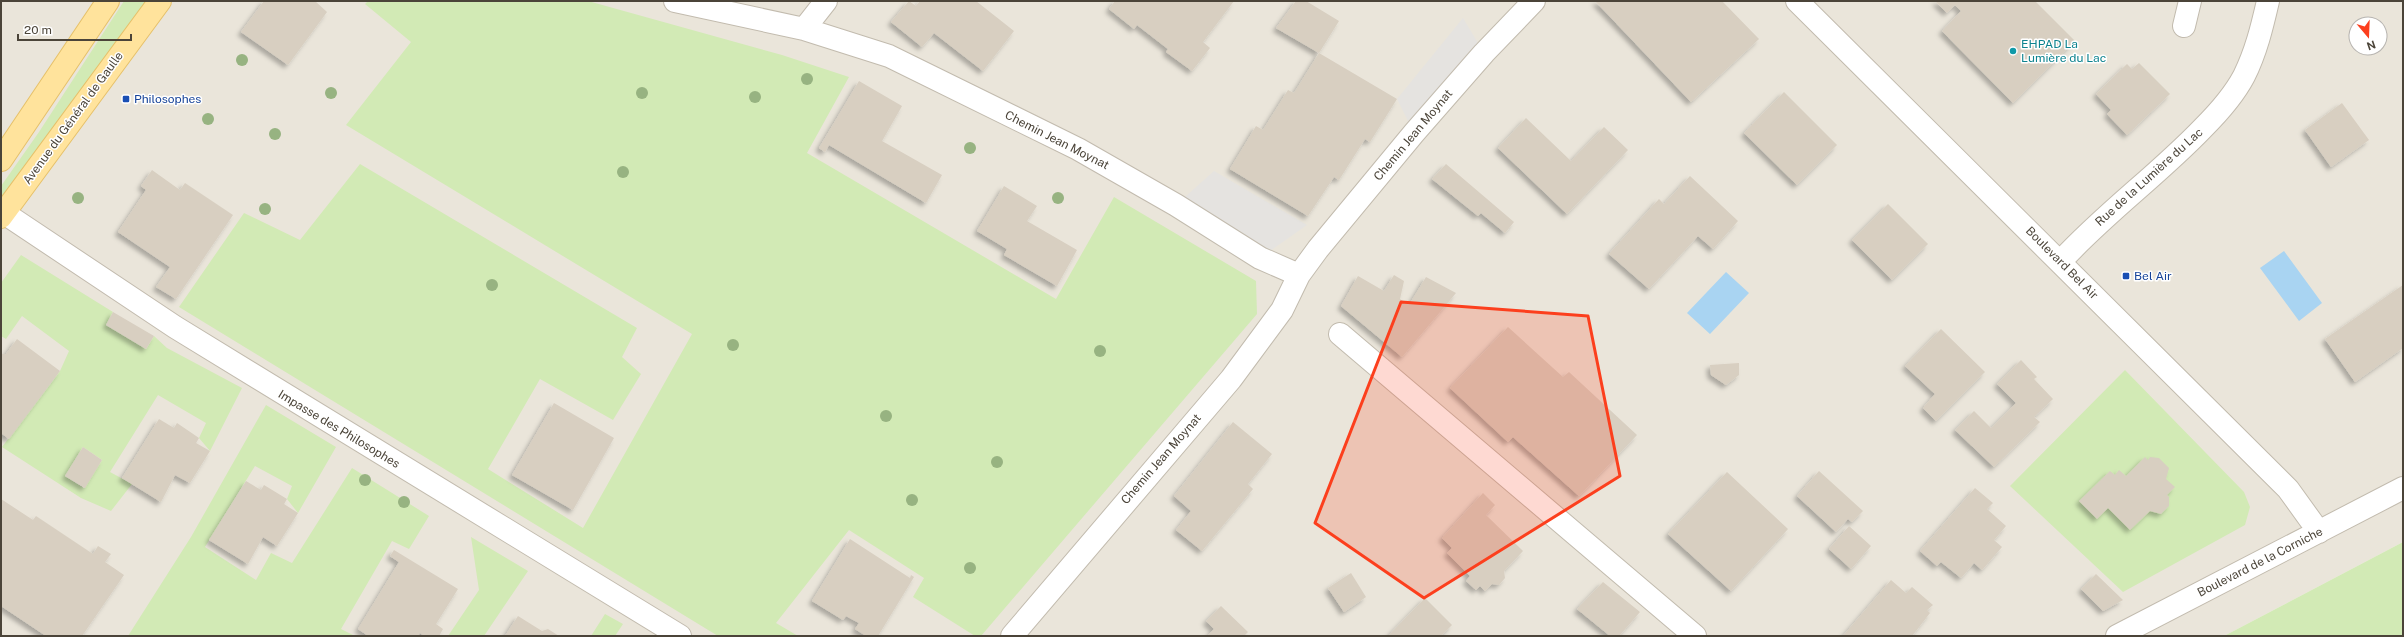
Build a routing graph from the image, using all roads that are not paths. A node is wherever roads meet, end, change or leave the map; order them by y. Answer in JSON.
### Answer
{"nodes":[{"id":1,"x":108,"y":1,"type":"edge"},
{"id":2,"x":160,"y":1,"type":"edge"},
{"id":3,"x":675,"y":1,"type":"edge"},
{"id":4,"x":826,"y":1,"type":"edge"},
{"id":5,"x":1534,"y":1,"type":"edge"},
{"id":6,"x":1797,"y":1,"type":"edge"},
{"id":7,"x":2190,"y":1,"type":"edge"},
{"id":8,"x":2268,"y":1,"type":"edge"},
{"id":9,"x":2184,"y":26,"type":"dead end"},
{"id":10,"x":804,"y":29,"type":"junction"},
{"id":11,"x":1,"y":160,"type":"edge"},
{"id":12,"x":2,"y":215,"type":"edge"},
{"id":13,"x":2061,"y":261,"type":"junction"},
{"id":14,"x":1299,"y":275,"type":"junction"},
{"id":15,"x":1340,"y":334,"type":"dead end"},
{"id":16,"x":2403,"y":488,"type":"edge"},
{"id":17,"x":2319,"y":532,"type":"junction"},
{"id":18,"x":680,"y":636,"type":"edge"},
{"id":19,"x":1012,"y":636,"type":"edge"},
{"id":20,"x":1695,"y":636,"type":"edge"},
{"id":21,"x":2117,"y":636,"type":"edge"}],
"edges":[{"from":1,"to":11,"type":"main road"},
{"from":2,"to":12,"type":"main road","name":"Avenue du Général de Gaulle"},
{"from":3,"to":10,"type":"street","name":"Chemin Jean Moynat"},
{"from":4,"to":10,"type":"street"},
{"from":5,"to":14,"type":"street","name":"Chemin Jean Moynat"},
{"from":6,"to":13,"type":"street","name":"Boulevard Bel Air"},
{"from":7,"to":9,"type":"street"},
{"from":8,"to":13,"type":"street","name":"Rue de la Lumière du Lac"},
{"from":10,"to":14,"type":"street","name":"Chemin Jean Moynat"},
{"from":12,"to":18,"type":"street","name":"Impasse des Philosophes"},
{"from":13,"to":17,"type":"street","name":"Boulevard Bel Air"},
{"from":14,"to":19,"type":"street","name":"Chemin Jean Moynat"},
{"from":15,"to":20,"type":"street"},
{"from":16,"to":17,"type":"street","name":"Boulevard de la Corniche"},
{"from":17,"to":21,"type":"street","name":"Boulevard de la Corniche"}]}
